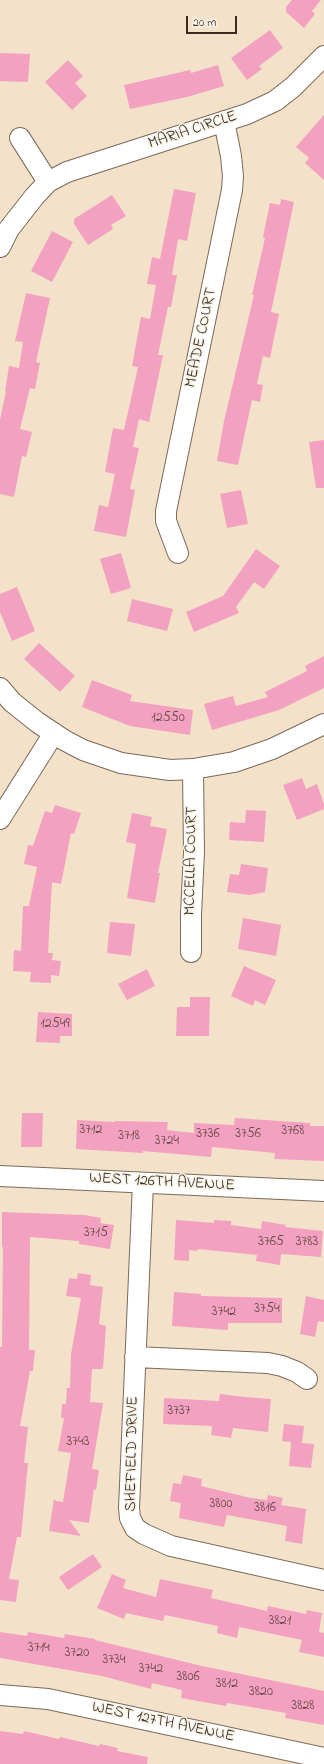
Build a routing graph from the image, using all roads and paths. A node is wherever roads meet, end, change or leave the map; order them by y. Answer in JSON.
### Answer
{"nodes":[{"id":1,"x":324,"y":56,"type":"edge"},
{"id":2,"x":224,"y":121,"type":"junction"},
{"id":3,"x":20,"y":138,"type":"dead end"},
{"id":4,"x":48,"y":182,"type":"junction"},
{"id":5,"x":0,"y":247,"type":"edge"},
{"id":6,"x":178,"y":553,"type":"dead end"},
{"id":7,"x":0,"y":688,"type":"edge"},
{"id":8,"x":324,"y":724,"type":"edge"},
{"id":9,"x":54,"y":733,"type":"junction"},
{"id":10,"x":193,"y":770,"type":"junction"},
{"id":11,"x":0,"y":819,"type":"edge"},
{"id":12,"x":191,"y":952,"type":"dead end"},
{"id":13,"x":0,"y":1176,"type":"edge"},
{"id":14,"x":143,"y":1183,"type":"junction"},
{"id":15,"x":324,"y":1191,"type":"edge"},
{"id":16,"x":135,"y":1357,"type":"junction"},
{"id":17,"x":307,"y":1379,"type":"dead end"},
{"id":18,"x":324,"y":1580,"type":"edge"},
{"id":19,"x":0,"y":1695,"type":"edge"},
{"id":20,"x":324,"y":1758,"type":"edge"}],
"edges":[{"from":1,"to":2,"type":"street","name":"MARIA CIRCLE"},
{"from":2,"to":4,"type":"street","name":"MARIA CIRCLE"},
{"from":2,"to":6,"type":"street","name":"MEADE COURT"},
{"from":3,"to":4,"type":"street"},
{"from":4,"to":5,"type":"street","name":"MARIA CIRCLE"},
{"from":7,"to":9,"type":"street"},
{"from":8,"to":10,"type":"street"},
{"from":9,"to":10,"type":"street"},
{"from":9,"to":11,"type":"street"},
{"from":10,"to":12,"type":"street","name":"MCCELLA COURT"},
{"from":13,"to":14,"type":"street","name":"WEST 126TH AVENUE"},
{"from":14,"to":15,"type":"street","name":"WEST 126TH AVENUE"},
{"from":14,"to":16,"type":"street","name":"SHEFIELD DRIVE"},
{"from":16,"to":17,"type":"street"},
{"from":16,"to":18,"type":"street","name":"SHEFIELD DRIVE"},
{"from":19,"to":20,"type":"street","name":"WEST 127TH AVENUE"}]}
